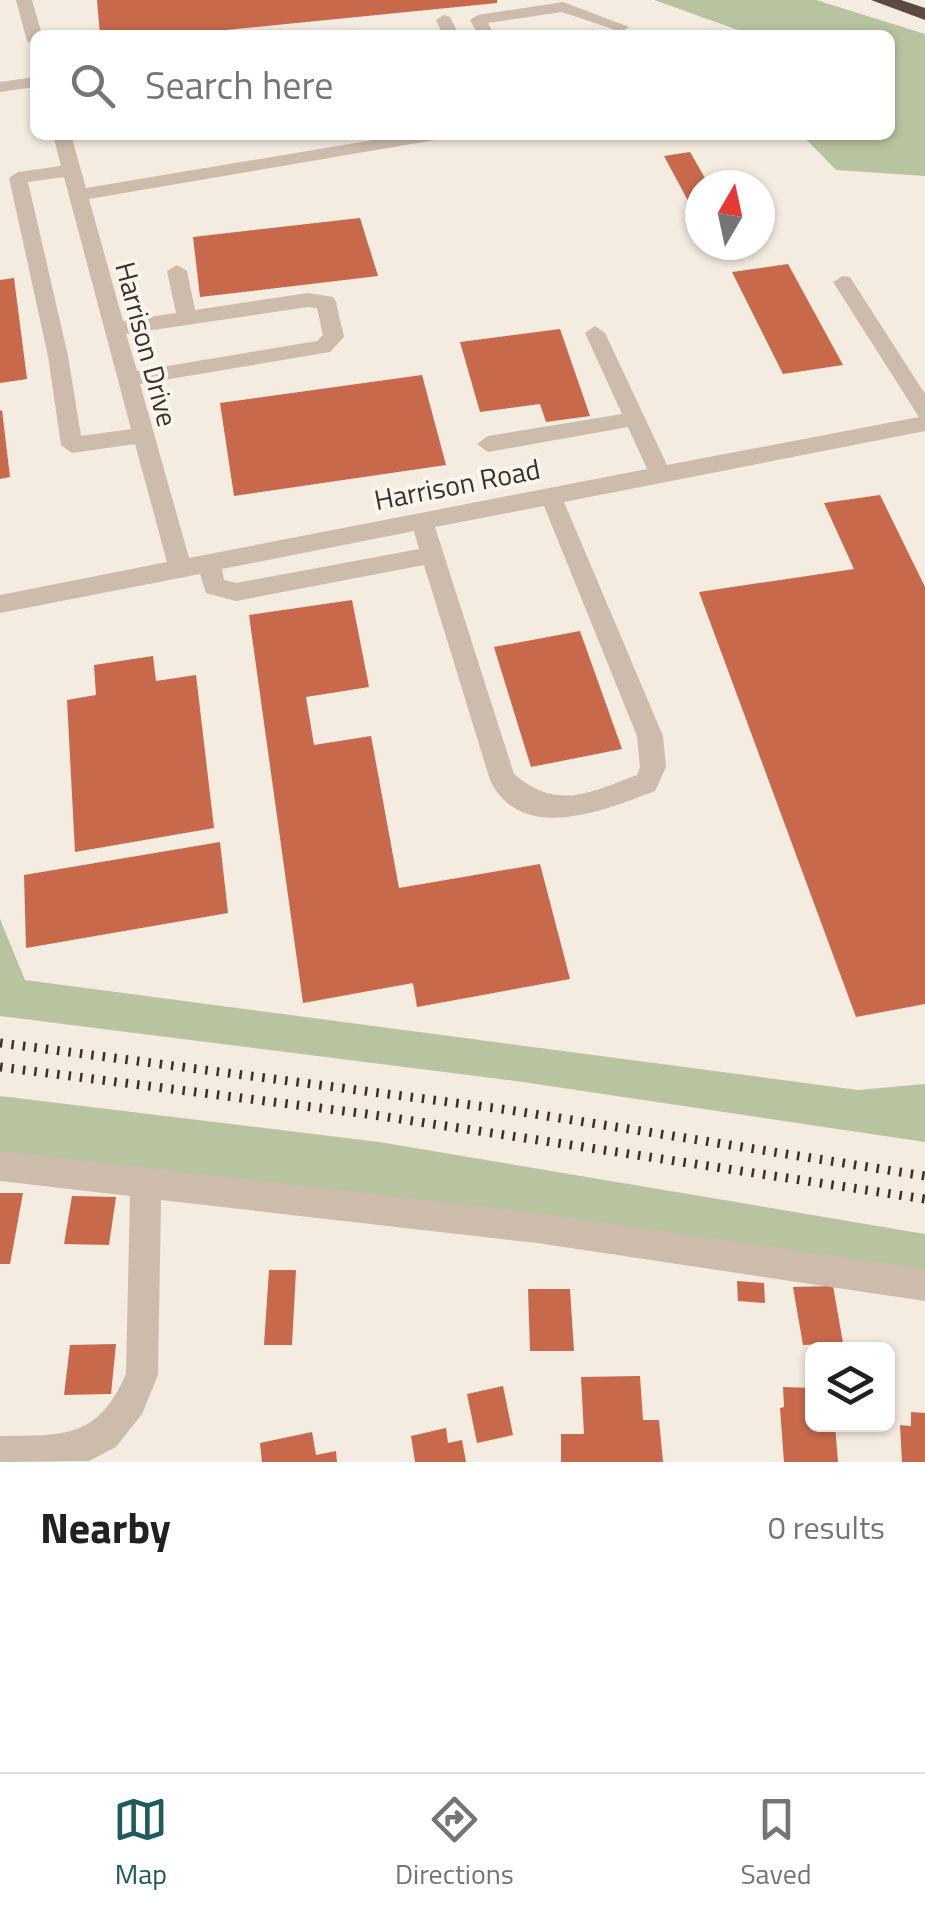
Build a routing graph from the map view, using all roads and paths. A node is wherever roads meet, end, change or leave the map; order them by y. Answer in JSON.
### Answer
{"nodes":[{"id":1,"x":24,"y":0,"type":"edge"},
{"id":2,"x":881,"y":0,"type":"edge"},
{"id":3,"x":925,"y":14,"type":"edge"},
{"id":4,"x":622,"y":27,"type":"dead end"},
{"id":5,"x":32,"y":30,"type":"edge"},
{"id":6,"x":483,"y":30,"type":"edge"},
{"id":7,"x":30,"y":83,"type":"edge"},
{"id":8,"x":0,"y":87,"type":"edge"},
{"id":9,"x":63,"y":140,"type":"edge"},
{"id":10,"x":369,"y":140,"type":"edge"},
{"id":11,"x":72,"y":170,"type":"junction"},
{"id":12,"x":80,"y":195,"type":"junction"},
{"id":13,"x":177,"y":270,"type":"dead end"},
{"id":14,"x":843,"y":282,"type":"dead end"},
{"id":15,"x":187,"y":318,"type":"junction"},
{"id":16,"x":115,"y":330,"type":"junction"},
{"id":17,"x":595,"y":333,"type":"dead end"},
{"id":18,"x":129,"y":379,"type":"junction"},
{"id":19,"x":925,"y":410,"type":"edge"},
{"id":20,"x":634,"y":419,"type":"junction"},
{"id":21,"x":925,"y":423,"type":"edge"},
{"id":22,"x":143,"y":435,"type":"junction"},
{"id":23,"x":488,"y":444,"type":"dead end"},
{"id":24,"x":661,"y":475,"type":"junction"},
{"id":25,"x":551,"y":496,"type":"junction"},
{"id":26,"x":422,"y":522,"type":"junction"},
{"id":27,"x":432,"y":555,"type":"junction"},
{"id":28,"x":208,"y":562,"type":"junction"},
{"id":29,"x":180,"y":568,"type":"junction"},
{"id":30,"x":0,"y":604,"type":"edge"},
{"id":31,"x":0,"y":1166,"type":"edge"},
{"id":32,"x":146,"y":1180,"type":"junction"},
{"id":33,"x":925,"y":1285,"type":"edge"},
{"id":34,"x":0,"y":1452,"type":"edge"}],
"edges":[{"from":1,"to":5,"type":"street"},
{"from":2,"to":3,"type":"highway"},
{"from":4,"to":6,"type":"street"},
{"from":7,"to":8,"type":"street"},
{"from":9,"to":11,"type":"street","name":"Harrison Drive"},
{"from":10,"to":12,"type":"street"},
{"from":11,"to":12,"type":"street","name":"Harrison Drive"},
{"from":11,"to":22,"type":"street"},
{"from":12,"to":16,"type":"street","name":"Harrison Drive"},
{"from":13,"to":15,"type":"street"},
{"from":14,"to":19,"type":"street"},
{"from":15,"to":16,"type":"street"},
{"from":15,"to":18,"type":"street"},
{"from":16,"to":18,"type":"street","name":"Harrison Drive"},
{"from":17,"to":20,"type":"street"},
{"from":18,"to":22,"type":"street","name":"Harrison Drive"},
{"from":20,"to":23,"type":"street"},
{"from":20,"to":24,"type":"street"},
{"from":21,"to":24,"type":"street","name":"Harrison Road"},
{"from":22,"to":29,"type":"street","name":"Harrison Drive"},
{"from":24,"to":25,"type":"street","name":"Harrison Road"},
{"from":25,"to":26,"type":"street","name":"Harrison Road"},
{"from":25,"to":27,"type":"street"},
{"from":26,"to":27,"type":"street"},
{"from":26,"to":28,"type":"street","name":"Harrison Road"},
{"from":27,"to":28,"type":"street"},
{"from":28,"to":29,"type":"street","name":"Harrison Road"},
{"from":29,"to":30,"type":"street","name":"Harrison Road"},
{"from":31,"to":32,"type":"street"},
{"from":32,"to":33,"type":"street"},
{"from":32,"to":34,"type":"street"}]}
